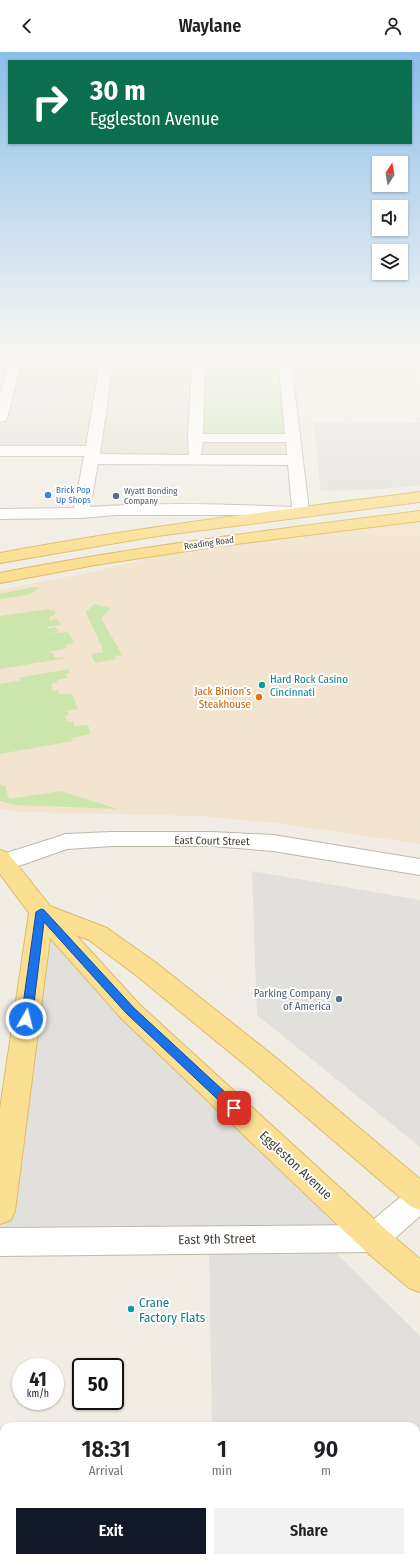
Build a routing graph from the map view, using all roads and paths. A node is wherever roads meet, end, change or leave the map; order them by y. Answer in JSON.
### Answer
{"nodes":[{"id":1,"x":97,"y":422,"type":"edge"},
{"id":2,"x":196,"y":422,"type":"edge"},
{"id":3,"x":291,"y":422,"type":"edge"},
{"id":4,"x":195,"y":438,"type":"junction"},
{"id":5,"x":293,"y":438,"type":"junction"},
{"id":6,"x":0,"y":451,"type":"edge"},
{"id":7,"x":92,"y":455,"type":"junction"},
{"id":8,"x":195,"y":460,"type":"junction"},
{"id":9,"x":296,"y":460,"type":"junction"},
{"id":10,"x":420,"y":497,"type":"edge"},
{"id":11,"x":300,"y":512,"type":"junction"},
{"id":12,"x":81,"y":513,"type":"junction"},
{"id":13,"x":0,"y":514,"type":"edge"},
{"id":14,"x":420,"y":516,"type":"edge"},
{"id":15,"x":0,"y":558,"type":"edge"},
{"id":16,"x":0,"y":578,"type":"edge"},
{"id":17,"x":2,"y":860,"type":"edge"},
{"id":18,"x":420,"y":867,"type":"edge"},
{"id":19,"x":41,"y":912,"type":"junction"},
{"id":20,"x":420,"y":1197,"type":"edge"},
{"id":21,"x":0,"y":1211,"type":"edge"},
{"id":22,"x":374,"y":1238,"type":"junction"},
{"id":23,"x":0,"y":1242,"type":"edge"},
{"id":24,"x":420,"y":1278,"type":"edge"}],
"edges":[{"from":1,"to":7,"type":"street"},
{"from":2,"to":4,"type":"street"},
{"from":3,"to":5,"type":"street"},
{"from":4,"to":5,"type":"street"},
{"from":4,"to":8,"type":"street"},
{"from":5,"to":9,"type":"street"},
{"from":6,"to":7,"type":"street"},
{"from":7,"to":8,"type":"street"},
{"from":7,"to":12,"type":"street"},
{"from":8,"to":9,"type":"street"},
{"from":9,"to":11,"type":"street"},
{"from":10,"to":11,"type":"main road","name":"Reading Road"},
{"from":11,"to":12,"type":"street","name":"Reading Road"},
{"from":11,"to":15,"type":"main road","name":"Reading Road"},
{"from":12,"to":13,"type":"street","name":"Reading Road"},
{"from":14,"to":16,"type":"main road","name":"Reading Road"},
{"from":17,"to":18,"type":"street","name":"East Court Street"},
{"from":17,"to":19,"type":"main road","name":"Eggleston Avenue"},
{"from":19,"to":20,"type":"main road"},
{"from":19,"to":21,"type":"main road"},
{"from":19,"to":22,"type":"main road","name":"Eggleston Avenue"},
{"from":20,"to":22,"type":"street"},
{"from":22,"to":23,"type":"street","name":"East 9th Street"},
{"from":22,"to":24,"type":"main road","name":"Eggleston Avenue"}]}
